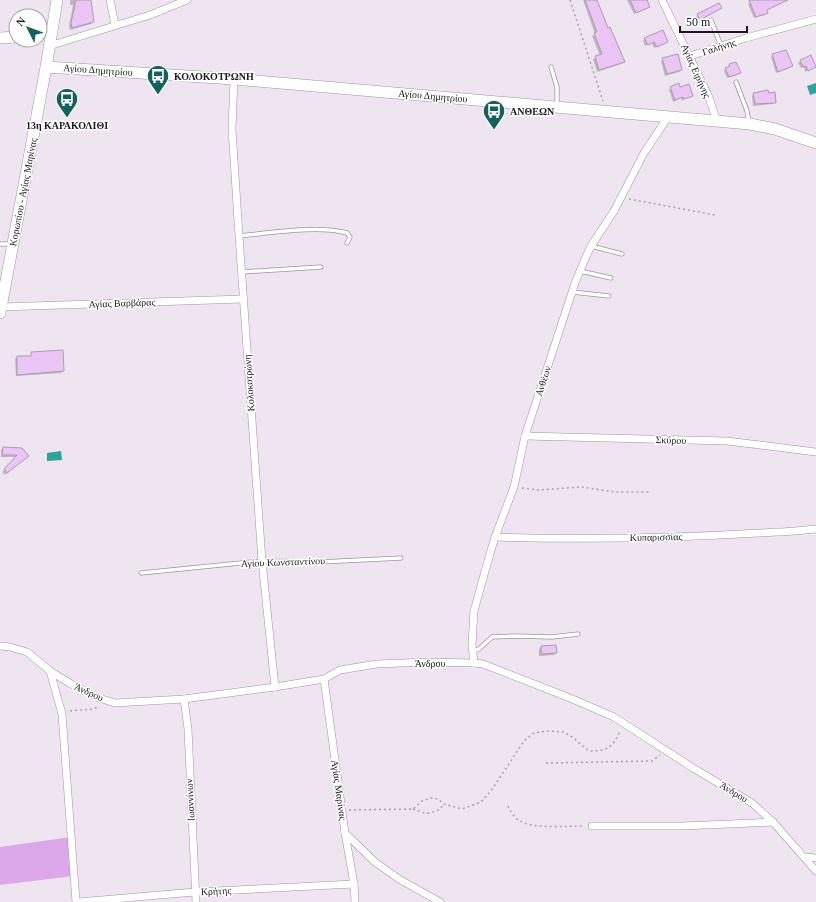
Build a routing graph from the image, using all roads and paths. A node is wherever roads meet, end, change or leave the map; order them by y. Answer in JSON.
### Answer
{"nodes":[{"id":1,"x":57,"y":0,"type":"edge"},
{"id":2,"x":110,"y":0,"type":"edge"},
{"id":3,"x":187,"y":0,"type":"edge"},
{"id":4,"x":570,"y":0,"type":"edge"},
{"id":5,"x":662,"y":0,"type":"edge"},
{"id":6,"x":816,"y":19,"type":"edge"},
{"id":7,"x":711,"y":20,"type":"dead end"},
{"id":8,"x":115,"y":25,"type":"junction"},
{"id":9,"x":48,"y":32,"type":"edge"},
{"id":10,"x":48,"y":39,"type":"edge"},
{"id":11,"x":721,"y":46,"type":"junction"},
{"id":12,"x":46,"y":48,"type":"edge"},
{"id":13,"x":690,"y":56,"type":"junction"},
{"id":14,"x":46,"y":67,"type":"junction"},
{"id":15,"x":551,"y":67,"type":"dead end"},
{"id":16,"x":234,"y":79,"type":"junction"},
{"id":17,"x":736,"y":82,"type":"dead end"},
{"id":18,"x":557,"y":107,"type":"junction"},
{"id":19,"x":607,"y":111,"type":"junction"},
{"id":20,"x":668,"y":117,"type":"junction"},
{"id":21,"x":716,"y":121,"type":"junction"},
{"id":22,"x":750,"y":124,"type":"junction"},
{"id":23,"x":816,"y":143,"type":"edge"},
{"id":24,"x":621,"y":198,"type":"junction"},
{"id":25,"x":715,"y":215,"type":"dead end"},
{"id":26,"x":239,"y":236,"type":"junction"},
{"id":27,"x":347,"y":243,"type":"dead end"},
{"id":28,"x":0,"y":244,"type":"edge"},
{"id":29,"x":13,"y":244,"type":"junction"},
{"id":30,"x":591,"y":246,"type":"junction"},
{"id":31,"x":622,"y":254,"type":"dead end"},
{"id":32,"x":320,"y":267,"type":"dead end"},
{"id":33,"x":580,"y":271,"type":"junction"},
{"id":34,"x":242,"y":272,"type":"junction"},
{"id":35,"x":612,"y":278,"type":"dead end"},
{"id":36,"x":572,"y":292,"type":"junction"},
{"id":37,"x":609,"y":296,"type":"dead end"},
{"id":38,"x":243,"y":299,"type":"junction"},
{"id":39,"x":1,"y":310,"type":"edge"},
{"id":40,"x":525,"y":436,"type":"junction"},
{"id":41,"x":816,"y":452,"type":"edge"},
{"id":42,"x":514,"y":487,"type":"junction"},
{"id":43,"x":650,"y":492,"type":"dead end"},
{"id":44,"x":816,"y":529,"type":"edge"},
{"id":45,"x":495,"y":537,"type":"junction"},
{"id":46,"x":400,"y":558,"type":"dead end"},
{"id":47,"x":262,"y":561,"type":"junction"},
{"id":48,"x":141,"y":573,"type":"dead end"},
{"id":49,"x":578,"y":634,"type":"dead end"},
{"id":50,"x":0,"y":646,"type":"edge"},
{"id":51,"x":474,"y":651,"type":"junction"},
{"id":52,"x":474,"y":663,"type":"junction"},
{"id":53,"x":50,"y":671,"type":"junction"},
{"id":54,"x":324,"y":678,"type":"junction"},
{"id":55,"x":275,"y":687,"type":"junction"},
{"id":56,"x":184,"y":699,"type":"junction"},
{"id":57,"x":115,"y":703,"type":"junction"},
{"id":58,"x":62,"y":714,"type":"junction"},
{"id":59,"x":624,"y":724,"type":"junction"},
{"id":60,"x":665,"y":751,"type":"junction"},
{"id":61,"x":546,"y":763,"type":"dead end"},
{"id":62,"x":444,"y":804,"type":"junction"},
{"id":63,"x":508,"y":806,"type":"dead end"},
{"id":64,"x":413,"y":809,"type":"junction"},
{"id":65,"x":341,"y":810,"type":"junction"},
{"id":66,"x":773,"y":822,"type":"junction"},
{"id":67,"x":592,"y":826,"type":"joint"},
{"id":68,"x":345,"y":833,"type":"junction"},
{"id":69,"x":805,"y":857,"type":"junction"},
{"id":70,"x":816,"y":858,"type":"edge"},
{"id":71,"x":816,"y":871,"type":"edge"},
{"id":72,"x":354,"y":884,"type":"junction"},
{"id":73,"x":195,"y":892,"type":"junction"},
{"id":74,"x":77,"y":902,"type":"edge"},
{"id":75,"x":196,"y":902,"type":"edge"},
{"id":76,"x":355,"y":902,"type":"edge"},
{"id":77,"x":440,"y":902,"type":"edge"}],
"edges":[{"from":1,"to":9,"type":"street","name":"Κορωπίου - Αγίας Μαρίνας"},
{"from":2,"to":8,"type":"street"},
{"from":3,"to":8,"type":"street"},
{"from":4,"to":19,"type":"path"},
{"from":5,"to":13,"type":"street","name":"Αγίας Ειρήνης"},
{"from":6,"to":11,"type":"street","name":"Γαλήνης"},
{"from":7,"to":11,"type":"lane"},
{"from":8,"to":10,"type":"street"},
{"from":11,"to":13,"type":"street","name":"Γαλήνης"},
{"from":12,"to":14,"type":"street","name":"Κορωπίου - Αγίας Μαρίνας"},
{"from":13,"to":21,"type":"street","name":"Αγίας Ειρήνης"},
{"from":14,"to":16,"type":"street","name":"Αγίου Δημητρίου"},
{"from":14,"to":29,"type":"street","name":"Κορωπίου - Αγίας Μαρίνας"},
{"from":15,"to":18,"type":"lane"},
{"from":16,"to":18,"type":"street","name":"Αγίου Δημητρίου"},
{"from":16,"to":26,"type":"street","name":"Κολοκοτρώνη"},
{"from":17,"to":22,"type":"lane"},
{"from":18,"to":19,"type":"street","name":"Αγίου Δημητρίου"},
{"from":19,"to":20,"type":"street","name":"Αγίου Δημητρίου"},
{"from":20,"to":21,"type":"street","name":"Αγίου Δημητρίου"},
{"from":20,"to":24,"type":"street","name":"Ανθέων"},
{"from":21,"to":22,"type":"street","name":"Αγίου Δημητρίου"},
{"from":22,"to":23,"type":"street","name":"Αγίου Δημητρίου"},
{"from":24,"to":25,"type":"path"},
{"from":24,"to":30,"type":"street","name":"Ανθέων"},
{"from":26,"to":27,"type":"lane"},
{"from":26,"to":34,"type":"street","name":"Κολοκοτρώνη"},
{"from":28,"to":29,"type":"lane"},
{"from":29,"to":39,"type":"street","name":"Κορωπίου - Αγίας Μαρίνας"},
{"from":30,"to":31,"type":"lane"},
{"from":30,"to":33,"type":"street","name":"Ανθέων"},
{"from":32,"to":34,"type":"lane"},
{"from":33,"to":35,"type":"lane"},
{"from":33,"to":36,"type":"street","name":"Ανθέων"},
{"from":34,"to":38,"type":"street","name":"Κολοκοτρώνη"},
{"from":36,"to":37,"type":"lane"},
{"from":36,"to":40,"type":"street","name":"Ανθέων"},
{"from":38,"to":39,"type":"street","name":"Αγίας Βαρβάρας"},
{"from":38,"to":47,"type":"street","name":"Κολοκοτρώνη"},
{"from":40,"to":41,"type":"street","name":"Σκύρου"},
{"from":40,"to":42,"type":"street","name":"Ανθέων"},
{"from":42,"to":43,"type":"path"},
{"from":42,"to":45,"type":"street","name":"Ανθέων"},
{"from":44,"to":45,"type":"street","name":"Κυπαρισσίας"},
{"from":45,"to":51,"type":"street","name":"Ανθέων"},
{"from":46,"to":47,"type":"lane","name":"Αγίου Κωνσταντίνου"},
{"from":47,"to":48,"type":"lane","name":"Αγίου Κωνσταντίνου"},
{"from":47,"to":55,"type":"street","name":"Κολοκοτρώνη"},
{"from":49,"to":51,"type":"lane"},
{"from":50,"to":53,"type":"street","name":"Άνδρου"},
{"from":51,"to":52,"type":"street","name":"Ανθέων"},
{"from":52,"to":54,"type":"street","name":"Άνδρου"},
{"from":52,"to":59,"type":"street","name":"Άνδρου"},
{"from":53,"to":57,"type":"street","name":"Άνδρου"},
{"from":53,"to":58,"type":"street"},
{"from":54,"to":55,"type":"street","name":"Άνδρου"},
{"from":54,"to":65,"type":"street","name":"Αγίας Μαρίνας"},
{"from":55,"to":56,"type":"street","name":"Άνδρου"},
{"from":56,"to":57,"type":"street","name":"Άνδρου"},
{"from":56,"to":73,"type":"street","name":"Ιωαννίνων"},
{"from":57,"to":58,"type":"path"},
{"from":58,"to":74,"type":"street"},
{"from":59,"to":60,"type":"street","name":"Άνδρου"},
{"from":59,"to":62,"type":"path"},
{"from":60,"to":61,"type":"path"},
{"from":60,"to":66,"type":"street","name":"Άνδρου"},
{"from":62,"to":64,"type":"path"},
{"from":62,"to":64,"type":"path"},
{"from":63,"to":67,"type":"path"},
{"from":64,"to":65,"type":"path"},
{"from":65,"to":68,"type":"street","name":"Αγίας Μαρίνας"},
{"from":66,"to":67,"type":"street"},
{"from":66,"to":69,"type":"street","name":"Άνδρου"},
{"from":68,"to":72,"type":"street","name":"Αγίας Μαρίνας"},
{"from":68,"to":77,"type":"street"},
{"from":69,"to":70,"type":"street"},
{"from":69,"to":71,"type":"street","name":"Άνδρου"},
{"from":72,"to":73,"type":"street","name":"Κρήτης"},
{"from":72,"to":76,"type":"street","name":"Αγίας Μαρίνας"},
{"from":73,"to":74,"type":"street","name":"Κρήτης"},
{"from":73,"to":75,"type":"street","name":"Ιωαννίνων"}]}
